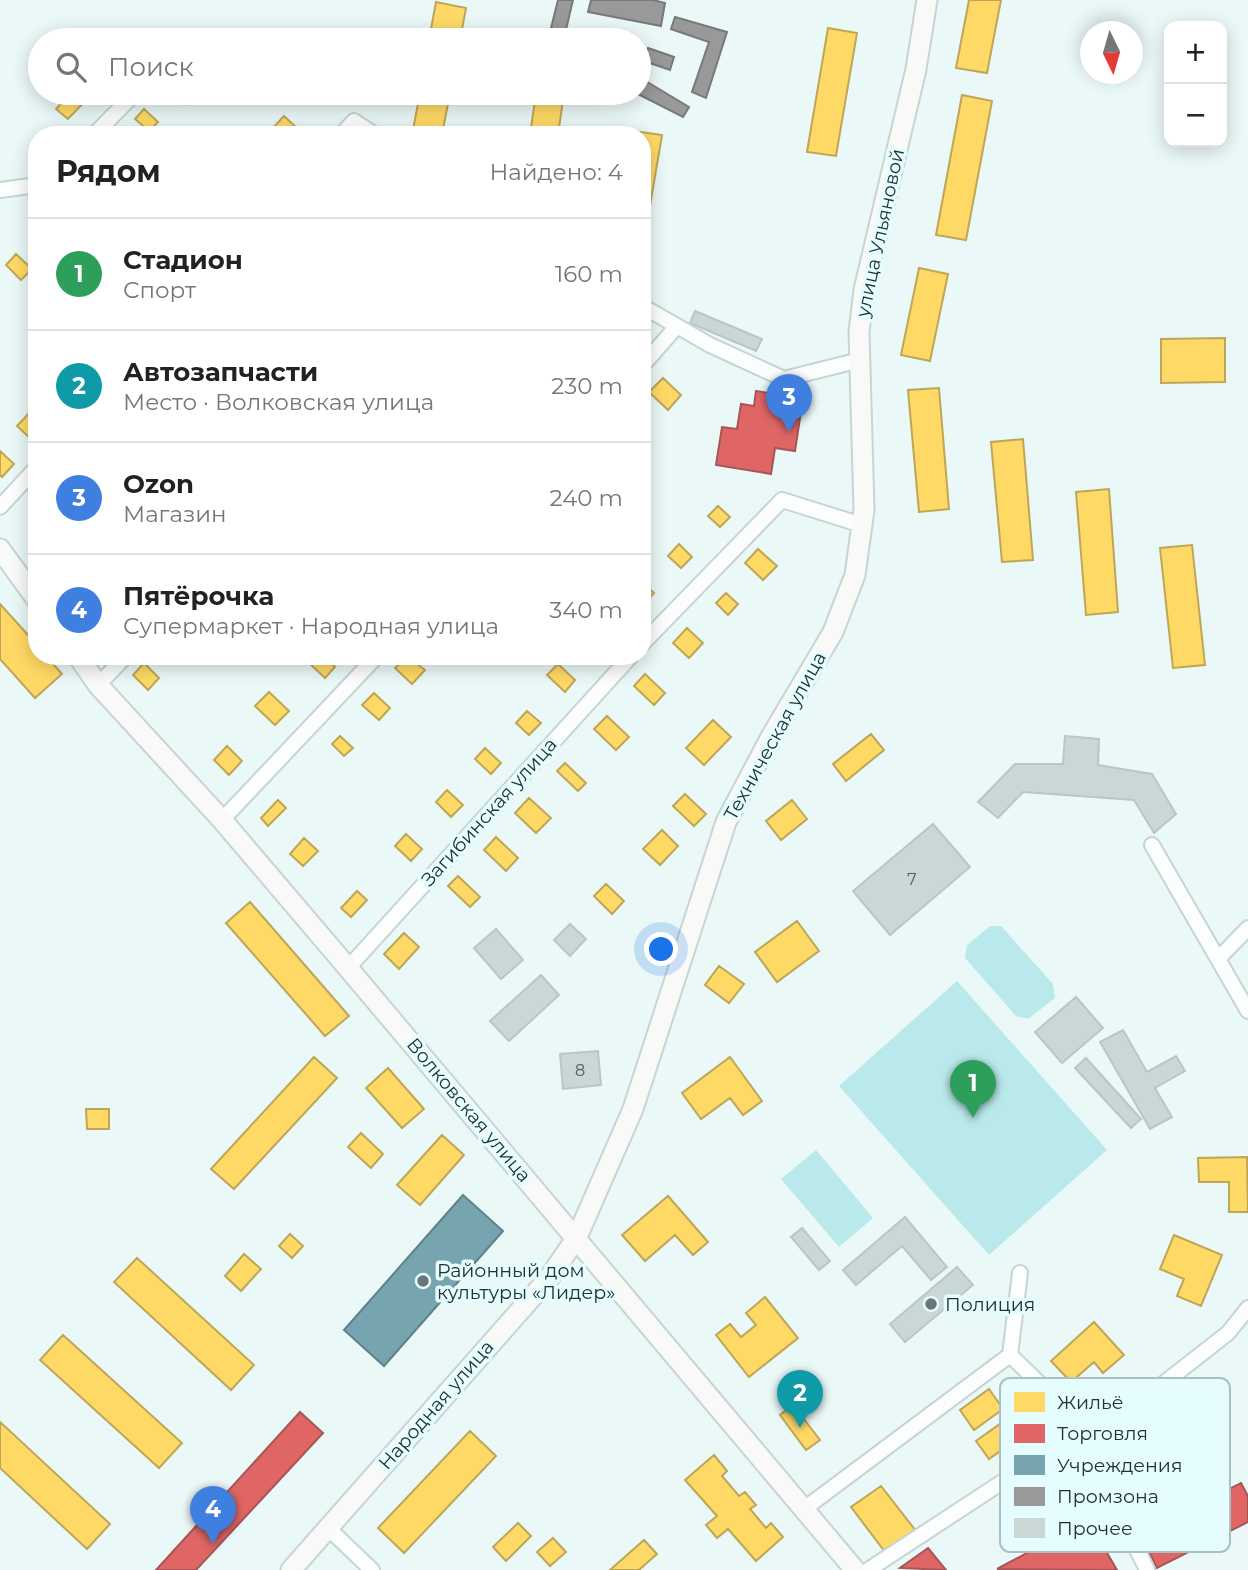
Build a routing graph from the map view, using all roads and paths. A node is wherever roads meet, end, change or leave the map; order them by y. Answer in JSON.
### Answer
{"nodes":[{"id":1,"x":927,"y":0,"type":"edge"},
{"id":2,"x":123,"y":105,"type":"edge"},
{"id":3,"x":103,"y":126,"type":"edge"},
{"id":4,"x":28,"y":187,"type":"edge"},
{"id":5,"x":0,"y":190,"type":"edge"},
{"id":6,"x":651,"y":311,"type":"edge"},
{"id":7,"x":677,"y":326,"type":"junction"},
{"id":8,"x":651,"y":356,"type":"edge"},
{"id":9,"x":860,"y":359,"type":"junction"},
{"id":10,"x":28,"y":477,"type":"edge"},
{"id":11,"x":0,"y":507,"type":"edge"},
{"id":12,"x":863,"y":517,"type":"junction"},
{"id":13,"x":0,"y":549,"type":"edge"},
{"id":14,"x":28,"y":588,"type":"edge"},
{"id":15,"x":651,"y":635,"type":"edge"},
{"id":16,"x":84,"y":665,"type":"edge"},
{"id":17,"x":117,"y":665,"type":"edge"},
{"id":18,"x":368,"y":665,"type":"edge"},
{"id":19,"x":623,"y":665,"type":"edge"},
{"id":20,"x":98,"y":685,"type":"junction"},
{"id":21,"x":222,"y":820,"type":"junction"},
{"id":22,"x":1152,"y":845,"type":"dead end"},
{"id":23,"x":1248,"y":928,"type":"edge"},
{"id":24,"x":1218,"y":959,"type":"junction"},
{"id":25,"x":348,"y":968,"type":"junction"},
{"id":26,"x":1248,"y":1011,"type":"edge"},
{"id":27,"x":577,"y":1237,"type":"junction"},
{"id":28,"x":1020,"y":1273,"type":"dead end"},
{"id":29,"x":1248,"y":1308,"type":"edge"},
{"id":30,"x":1010,"y":1355,"type":"junction"},
{"id":31,"x":1034,"y":1378,"type":"edge"},
{"id":32,"x":1170,"y":1378,"type":"edge"},
{"id":33,"x":1000,"y":1483,"type":"edge"},
{"id":34,"x":804,"y":1509,"type":"junction"},
{"id":35,"x":328,"y":1528,"type":"junction"},
{"id":36,"x":1138,"y":1552,"type":"edge"},
{"id":37,"x":291,"y":1570,"type":"edge"},
{"id":38,"x":372,"y":1570,"type":"edge"},
{"id":39,"x":855,"y":1570,"type":"edge"},
{"id":40,"x":868,"y":1570,"type":"edge"},
{"id":41,"x":1147,"y":1570,"type":"edge"}],
"edges":[{"from":1,"to":9,"type":"street","name":"улица Ульяновой"},
{"from":2,"to":3,"type":"street"},
{"from":4,"to":5,"type":"street"},
{"from":6,"to":7,"type":"street"},
{"from":7,"to":8,"type":"street"},
{"from":7,"to":9,"type":"street"},
{"from":9,"to":12,"type":"street","name":"улица Ульяновой"},
{"from":10,"to":11,"type":"street"},
{"from":12,"to":15,"type":"street"},
{"from":12,"to":27,"type":"street","name":"Техническая улица"},
{"from":13,"to":14,"type":"street"},
{"from":16,"to":20,"type":"street","name":"Волковская улица"},
{"from":17,"to":20,"type":"street"},
{"from":18,"to":21,"type":"street"},
{"from":19,"to":25,"type":"street","name":"Загибинская улица"},
{"from":20,"to":21,"type":"street","name":"Волковская улица"},
{"from":21,"to":25,"type":"street","name":"Волковская улица"},
{"from":22,"to":24,"type":"street"},
{"from":23,"to":24,"type":"street"},
{"from":24,"to":26,"type":"street"},
{"from":25,"to":27,"type":"street","name":"Волковская улица"},
{"from":27,"to":34,"type":"street","name":"Волковская улица"},
{"from":27,"to":35,"type":"street","name":"Народная улица"},
{"from":28,"to":30,"type":"street"},
{"from":29,"to":32,"type":"street"},
{"from":30,"to":31,"type":"street"},
{"from":30,"to":34,"type":"street"},
{"from":33,"to":40,"type":"street"},
{"from":34,"to":39,"type":"street","name":"Волковская улица"},
{"from":35,"to":37,"type":"street","name":"Народная улица"},
{"from":35,"to":38,"type":"street"},
{"from":36,"to":41,"type":"street"}]}
